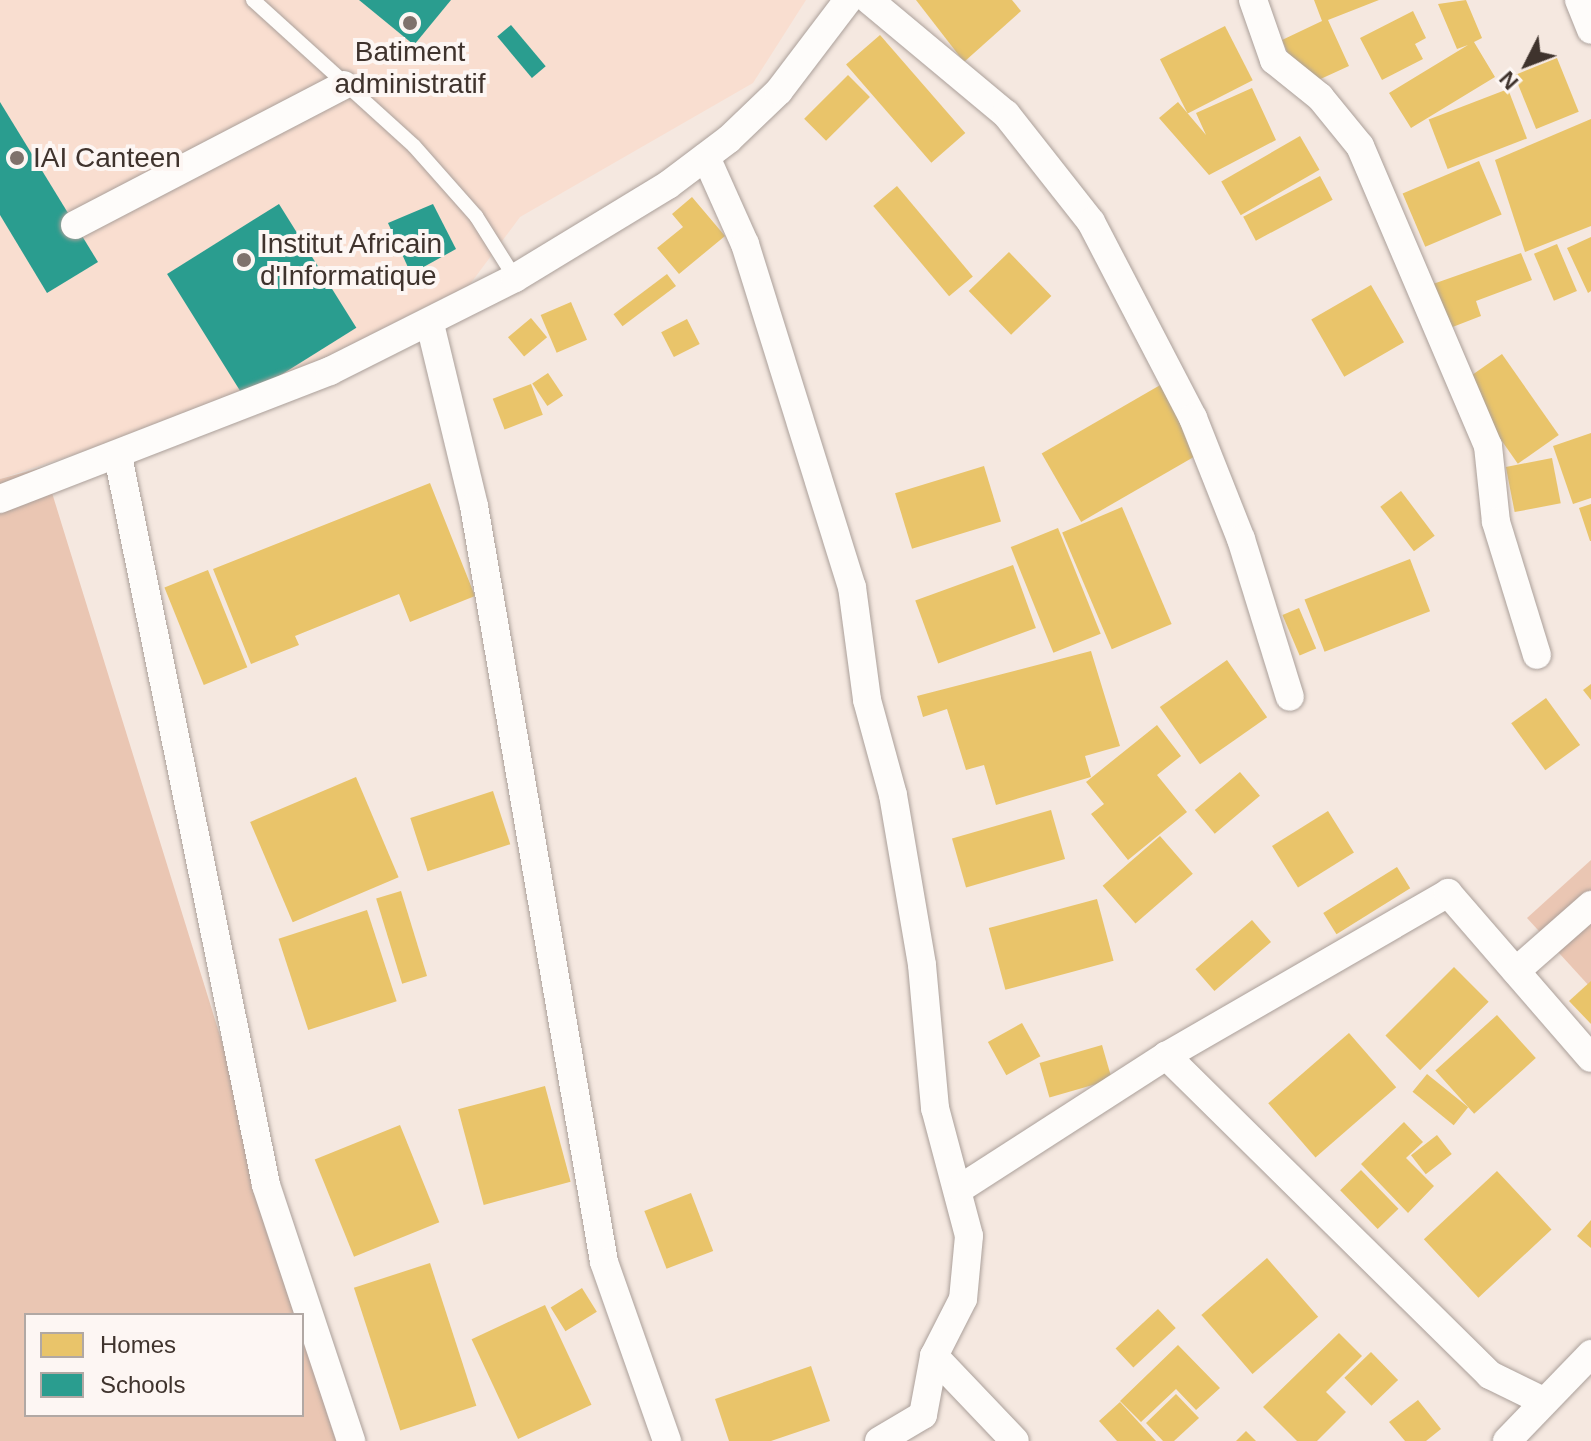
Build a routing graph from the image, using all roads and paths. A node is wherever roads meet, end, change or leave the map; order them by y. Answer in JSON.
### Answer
{"nodes":[{"id":1,"x":253,"y":0,"type":"edge"},
{"id":2,"x":848,"y":0,"type":"edge"},
{"id":3,"x":869,"y":0,"type":"edge"},
{"id":4,"x":1253,"y":0,"type":"edge"},
{"id":5,"x":1579,"y":0,"type":"edge"},
{"id":6,"x":1591,"y":30,"type":"edge"},
{"id":7,"x":344,"y":85,"type":"junction"},
{"id":8,"x":706,"y":157,"type":"junction"},
{"id":9,"x":75,"y":225,"type":"dead end"},
{"id":10,"x":515,"y":278,"type":"junction"},
{"id":11,"x":430,"y":324,"type":"junction"},
{"id":12,"x":118,"y":456,"type":"junction"},
{"id":13,"x":0,"y":499,"type":"edge"},
{"id":14,"x":1537,"y":655,"type":"dead end"},
{"id":15,"x":1290,"y":697,"type":"dead end"},
{"id":16,"x":1591,"y":905,"type":"edge"},
{"id":17,"x":1516,"y":971,"type":"junction"},
{"id":18,"x":1166,"y":1056,"type":"junction"},
{"id":19,"x":1591,"y":1058,"type":"edge"},
{"id":20,"x":961,"y":1188,"type":"junction"},
{"id":21,"x":1591,"y":1354,"type":"edge"},
{"id":22,"x":934,"y":1356,"type":"junction"},
{"id":23,"x":1543,"y":1401,"type":"junction"},
{"id":24,"x":351,"y":1441,"type":"edge"},
{"id":25,"x":667,"y":1441,"type":"edge"},
{"id":26,"x":879,"y":1441,"type":"edge"},
{"id":27,"x":1015,"y":1441,"type":"edge"},
{"id":28,"x":1507,"y":1441,"type":"edge"}],
"edges":[{"from":1,"to":7,"type":"lane"},
{"from":2,"to":8,"type":"street"},
{"from":3,"to":15,"type":"street"},
{"from":4,"to":14,"type":"street"},
{"from":5,"to":6,"type":"street"},
{"from":7,"to":9,"type":"street"},
{"from":7,"to":10,"type":"lane"},
{"from":8,"to":10,"type":"street"},
{"from":8,"to":20,"type":"street"},
{"from":10,"to":11,"type":"street"},
{"from":11,"to":12,"type":"street"},
{"from":11,"to":25,"type":"street"},
{"from":12,"to":13,"type":"street"},
{"from":12,"to":24,"type":"street"},
{"from":16,"to":17,"type":"street"},
{"from":17,"to":18,"type":"street"},
{"from":17,"to":19,"type":"street"},
{"from":18,"to":20,"type":"street"},
{"from":18,"to":23,"type":"street"},
{"from":20,"to":22,"type":"street"},
{"from":21,"to":23,"type":"street"},
{"from":22,"to":26,"type":"street"},
{"from":22,"to":27,"type":"street"},
{"from":23,"to":28,"type":"street"}]}
